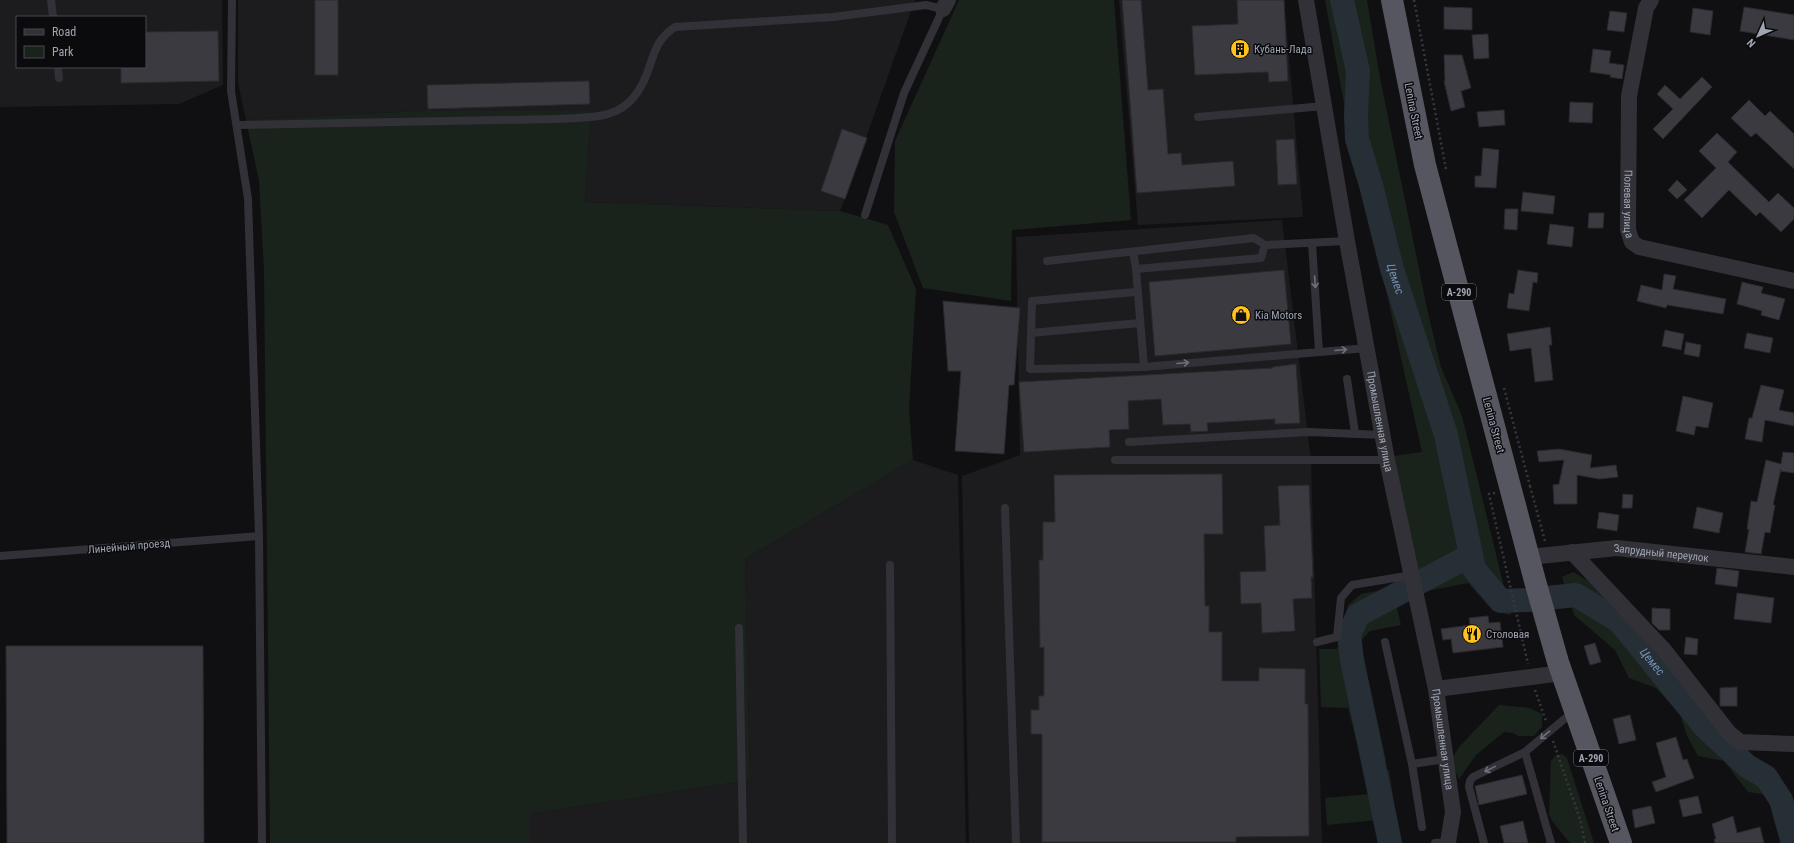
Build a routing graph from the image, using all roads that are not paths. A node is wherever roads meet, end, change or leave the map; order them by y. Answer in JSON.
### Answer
{"nodes":[{"id":1,"x":52,"y":0,"type":"edge"},
{"id":2,"x":232,"y":0,"type":"edge"},
{"id":3,"x":1306,"y":0,"type":"edge"},
{"id":4,"x":1392,"y":0,"type":"edge"},
{"id":5,"x":1651,"y":0,"type":"edge"},
{"id":6,"x":946,"y":5,"type":"edge"},
{"id":7,"x":53,"y":16,"type":"edge"},
{"id":8,"x":58,"y":68,"type":"edge"},
{"id":9,"x":60,"y":78,"type":"dead end"},
{"id":10,"x":1324,"y":106,"type":"junction"},
{"id":11,"x":1198,"y":117,"type":"dead end"},
{"id":12,"x":237,"y":125,"type":"junction"},
{"id":13,"x":865,"y":215,"type":"dead end"},
{"id":14,"x":1347,"y":241,"type":"junction"},
{"id":15,"x":1312,"y":243,"type":"junction"},
{"id":16,"x":1265,"y":245,"type":"junction"},
{"id":17,"x":1133,"y":252,"type":"junction"},
{"id":18,"x":1047,"y":261,"type":"dead end"},
{"id":19,"x":1136,"y":269,"type":"junction"},
{"id":20,"x":1794,"y":281,"type":"edge"},
{"id":21,"x":1136,"y":292,"type":"dead end"},
{"id":22,"x":1140,"y":323,"type":"junction"},
{"id":23,"x":1031,"y":333,"type":"junction"},
{"id":24,"x":1367,"y":348,"type":"junction"},
{"id":25,"x":1319,"y":352,"type":"junction"},
{"id":26,"x":1144,"y":367,"type":"junction"},
{"id":27,"x":1347,"y":379,"type":"dead end"},
{"id":28,"x":1355,"y":434,"type":"junction"},
{"id":29,"x":1383,"y":435,"type":"junction"},
{"id":30,"x":1129,"y":442,"type":"dead end"},
{"id":31,"x":1115,"y":460,"type":"dead end"},
{"id":32,"x":1387,"y":460,"type":"junction"},
{"id":33,"x":1005,"y":508,"type":"dead end"},
{"id":34,"x":258,"y":536,"type":"junction"},
{"id":35,"x":1572,"y":552,"type":"junction"},
{"id":36,"x":0,"y":556,"type":"edge"},
{"id":37,"x":1529,"y":557,"type":"junction"},
{"id":38,"x":890,"y":565,"type":"dead end"},
{"id":39,"x":1794,"y":567,"type":"edge"},
{"id":40,"x":1412,"y":575,"type":"junction"},
{"id":41,"x":739,"y":628,"type":"dead end"},
{"id":42,"x":1317,"y":642,"type":"dead end"},
{"id":43,"x":1386,"y":642,"type":"dead end"},
{"id":44,"x":1562,"y":673,"type":"junction"},
{"id":45,"x":1436,"y":689,"type":"junction"},
{"id":46,"x":1575,"y":710,"type":"junction"},
{"id":47,"x":1794,"y":744,"type":"edge"},
{"id":48,"x":1525,"y":752,"type":"junction"},
{"id":49,"x":1445,"y":759,"type":"junction"},
{"id":50,"x":1412,"y":764,"type":"junction"},
{"id":51,"x":1422,"y":827,"type":"dead end"},
{"id":52,"x":262,"y":843,"type":"edge"},
{"id":53,"x":742,"y":843,"type":"edge"},
{"id":54,"x":892,"y":843,"type":"edge"},
{"id":55,"x":1016,"y":843,"type":"edge"},
{"id":56,"x":1444,"y":843,"type":"edge"},
{"id":57,"x":1484,"y":843,"type":"edge"},
{"id":58,"x":1551,"y":843,"type":"edge"},
{"id":59,"x":1621,"y":843,"type":"edge"}],
"edges":[{"from":1,"to":7,"type":"lane"},
{"from":2,"to":12,"type":"lane"},
{"from":3,"to":10,"type":"street","name":"Промышленная улица"},
{"from":4,"to":37,"type":"highway","name":"Lenina Street","number":"А-290"},
{"from":5,"to":20,"type":"street","name":"Полевая улица"},
{"from":6,"to":12,"type":"lane"},
{"from":6,"to":13,"type":"lane"},
{"from":8,"to":9,"type":"lane"},
{"from":10,"to":11,"type":"lane"},
{"from":10,"to":14,"type":"street","name":"Промышленная улица"},
{"from":12,"to":34,"type":"lane"},
{"from":14,"to":15,"type":"lane"},
{"from":14,"to":24,"type":"street","name":"Промышленная улица"},
{"from":15,"to":16,"type":"lane"},
{"from":15,"to":25,"type":"lane","one_way":true},
{"from":16,"to":17,"type":"lane"},
{"from":16,"to":19,"type":"lane"},
{"from":17,"to":18,"type":"lane"},
{"from":17,"to":19,"type":"lane"},
{"from":19,"to":22,"type":"lane"},
{"from":21,"to":23,"type":"lane"},
{"from":22,"to":23,"type":"lane"},
{"from":22,"to":26,"type":"lane"},
{"from":23,"to":26,"type":"lane"},
{"from":25,"to":24,"type":"lane","one_way":true},
{"from":24,"to":29,"type":"street","name":"Промышленная улица"},
{"from":26,"to":25,"type":"lane","one_way":true},
{"from":27,"to":28,"type":"lane"},
{"from":28,"to":29,"type":"lane"},
{"from":28,"to":30,"type":"lane"},
{"from":29,"to":32,"type":"street","name":"Промышленная улица"},
{"from":31,"to":32,"type":"lane"},
{"from":32,"to":40,"type":"street","name":"Промышленная улица"},
{"from":33,"to":55,"type":"lane"},
{"from":34,"to":36,"type":"lane","name":"Линейный проезд"},
{"from":34,"to":52,"type":"lane"},
{"from":35,"to":37,"type":"street","name":"Запрудный переулок"},
{"from":35,"to":39,"type":"street","name":"Запрудный переулок"},
{"from":35,"to":47,"type":"street"},
{"from":37,"to":44,"type":"highway","name":"Lenina Street","number":"А-290"},
{"from":38,"to":54,"type":"lane"},
{"from":40,"to":42,"type":"lane"},
{"from":40,"to":45,"type":"street","name":"Промышленная улица"},
{"from":41,"to":53,"type":"lane"},
{"from":43,"to":50,"type":"lane"},
{"from":44,"to":45,"type":"street"},
{"from":44,"to":46,"type":"highway","name":"Lenina Street","number":"А-290"},
{"from":45,"to":49,"type":"street","name":"Промышленная улица"},
{"from":46,"to":48,"type":"lane","one_way":true},
{"from":46,"to":59,"type":"highway","name":"Lenina Street","number":"А-290"},
{"from":48,"to":57,"type":"lane","one_way":true},
{"from":48,"to":58,"type":"lane"},
{"from":49,"to":50,"type":"lane"},
{"from":49,"to":56,"type":"street","name":"Промышленная улица"},
{"from":50,"to":51,"type":"lane"}]}
